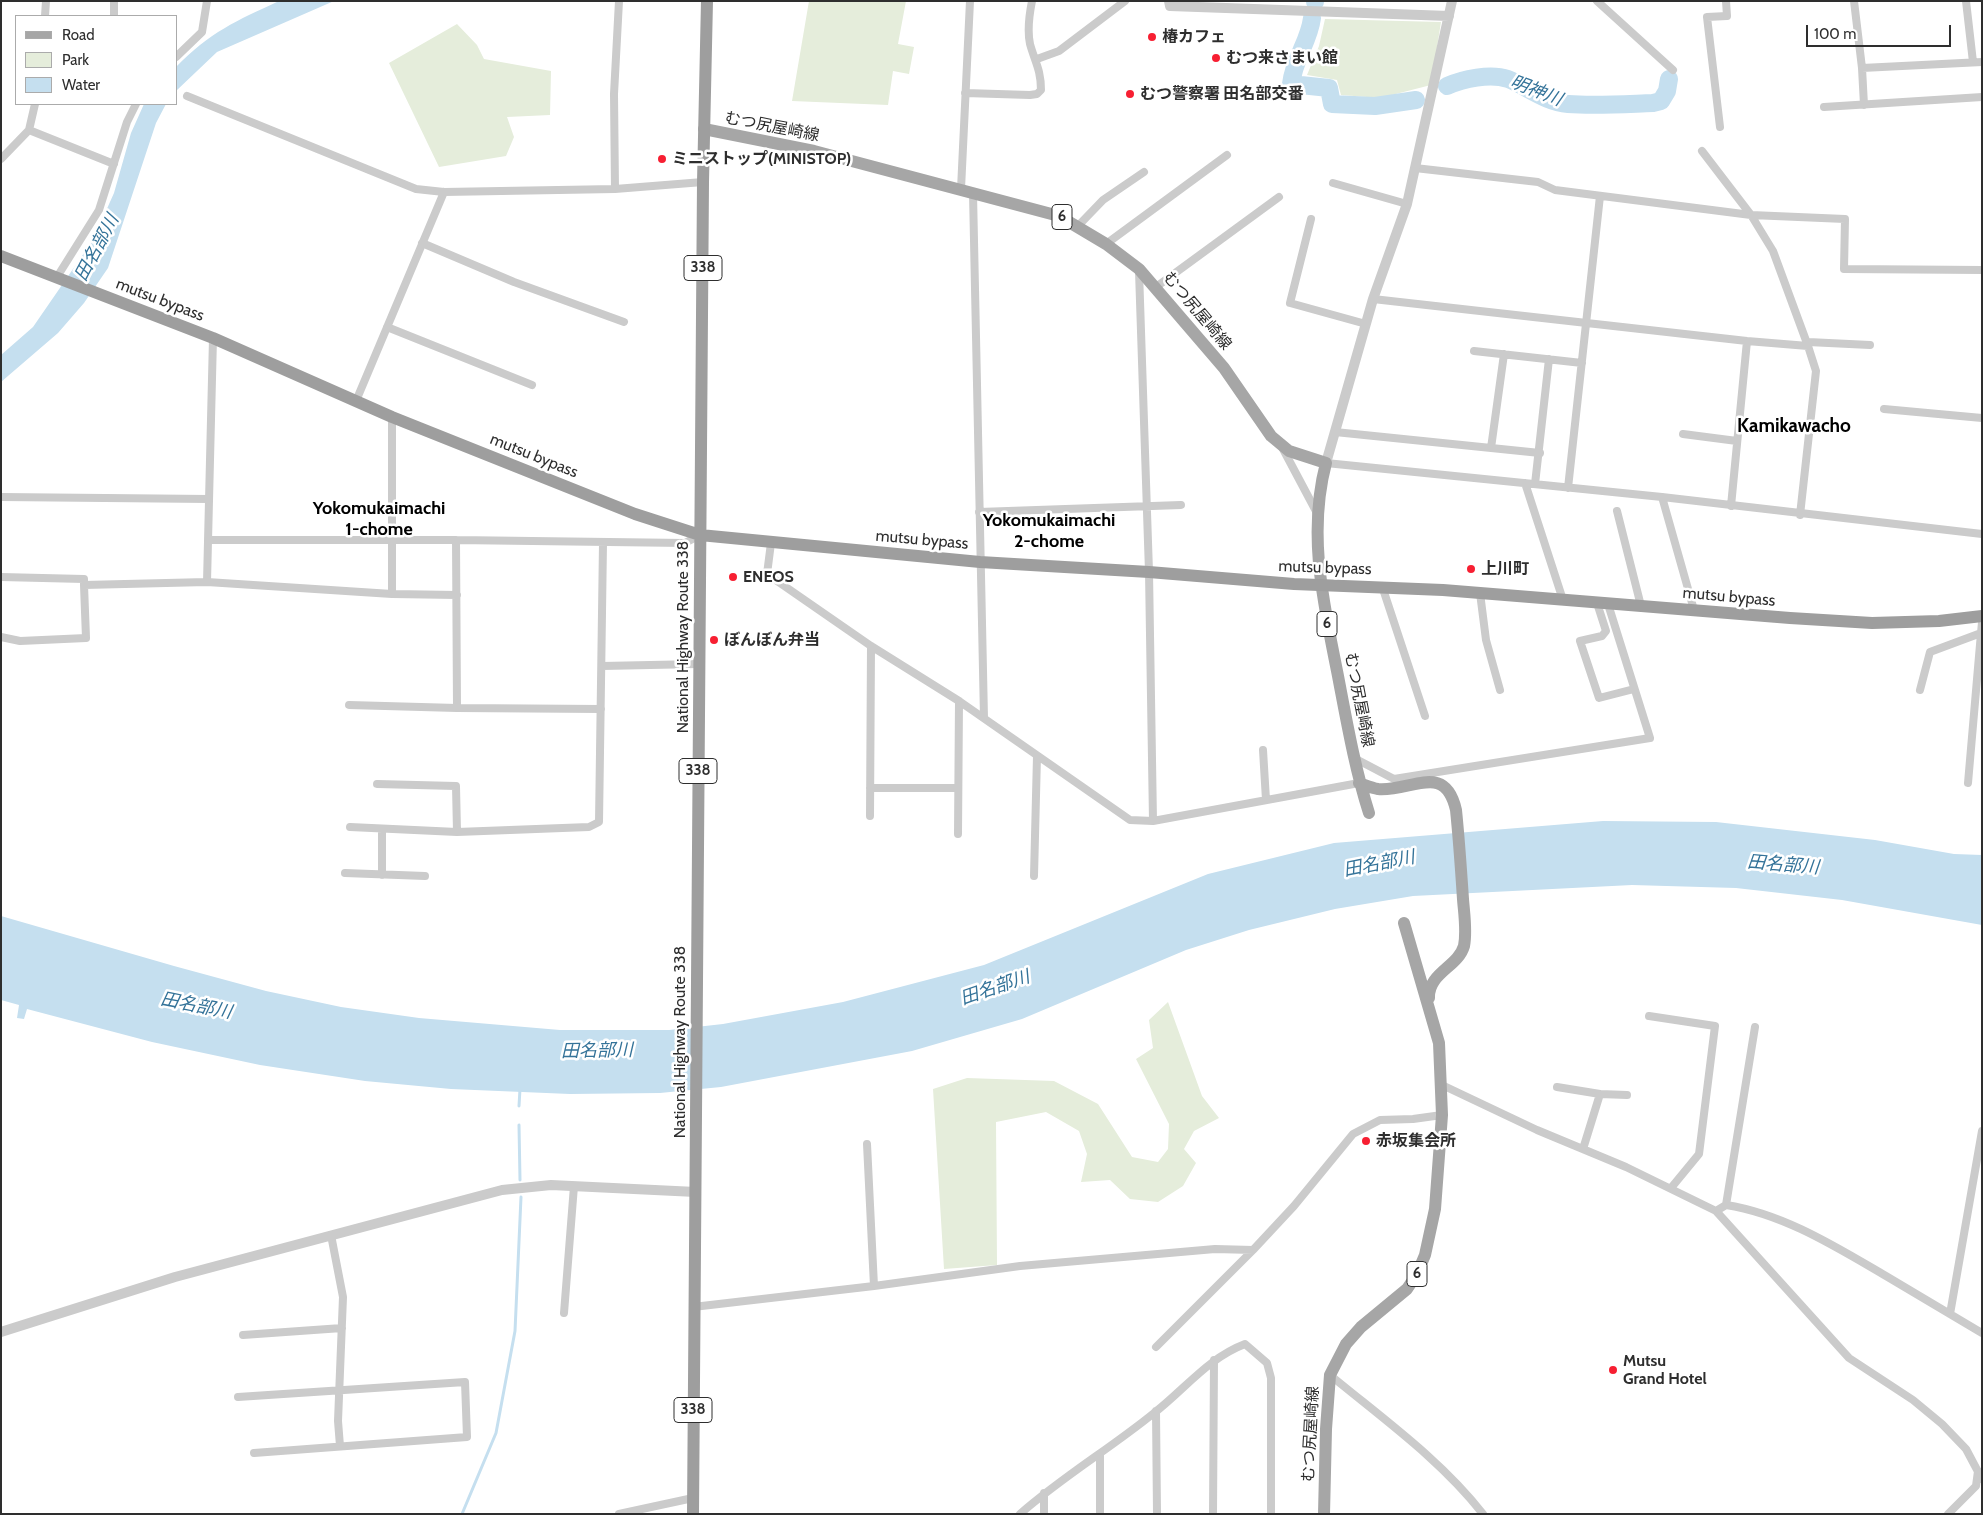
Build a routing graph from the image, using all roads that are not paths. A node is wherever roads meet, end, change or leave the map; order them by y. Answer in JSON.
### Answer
{"nodes":[{"id":1,"x":46,"y":1,"type":"edge"},
{"id":2,"x":114,"y":1,"type":"edge"},
{"id":3,"x":207,"y":1,"type":"edge"},
{"id":4,"x":619,"y":1,"type":"edge"},
{"id":5,"x":707,"y":1,"type":"edge"},
{"id":6,"x":970,"y":1,"type":"edge"},
{"id":7,"x":1032,"y":1,"type":"edge"},
{"id":8,"x":1125,"y":1,"type":"edge"},
{"id":9,"x":1452,"y":1,"type":"edge"},
{"id":10,"x":1597,"y":1,"type":"edge"},
{"id":11,"x":1726,"y":1,"type":"edge"},
{"id":12,"x":1854,"y":1,"type":"edge"},
{"id":13,"x":1966,"y":1,"type":"edge"},
{"id":14,"x":1169,"y":4,"type":"edge"},
{"id":15,"x":45,"y":15,"type":"edge"},
{"id":16,"x":114,"y":15,"type":"edge"},
{"id":17,"x":1449,"y":16,"type":"junction"},
{"id":18,"x":178,"y":55,"type":"edge"},
{"id":19,"x":1037,"y":59,"type":"junction"},
{"id":20,"x":1973,"y":62,"type":"junction"},
{"id":21,"x":1982,"y":62,"type":"edge"},
{"id":22,"x":1862,"y":68,"type":"junction"},
{"id":23,"x":1673,"y":70,"type":"dead end"},
{"id":24,"x":965,"y":93,"type":"junction"},
{"id":25,"x":186,"y":96,"type":"dead end"},
{"id":26,"x":1982,"y":97,"type":"edge"},
{"id":27,"x":35,"y":105,"type":"edge"},
{"id":28,"x":133,"y":105,"type":"edge"},
{"id":29,"x":1864,"y":105,"type":"junction"},
{"id":30,"x":1824,"y":108,"type":"dead end"},
{"id":31,"x":1720,"y":127,"type":"dead end"},
{"id":32,"x":704,"y":129,"type":"junction"},
{"id":33,"x":29,"y":130,"type":"junction"},
{"id":34,"x":1702,"y":151,"type":"dead end"},
{"id":35,"x":1227,"y":155,"type":"dead end"},
{"id":36,"x":1,"y":159,"type":"edge"},
{"id":37,"x":114,"y":164,"type":"junction"},
{"id":38,"x":1415,"y":168,"type":"junction"},
{"id":39,"x":1144,"y":172,"type":"dead end"},
{"id":40,"x":703,"y":182,"type":"junction"},
{"id":41,"x":1333,"y":183,"type":"dead end"},
{"id":42,"x":616,"y":189,"type":"junction"},
{"id":43,"x":967,"y":191,"type":"junction"},
{"id":44,"x":444,"y":192,"type":"junction"},
{"id":45,"x":1600,"y":196,"type":"junction"},
{"id":46,"x":1278,"y":197,"type":"dead end"},
{"id":47,"x":1407,"y":204,"type":"junction"},
{"id":48,"x":1751,"y":215,"type":"junction"},
{"id":49,"x":1311,"y":219,"type":"dead end"},
{"id":50,"x":1077,"y":227,"type":"junction"},
{"id":51,"x":422,"y":243,"type":"junction"},
{"id":52,"x":1106,"y":244,"type":"junction"},
{"id":53,"x":1,"y":256,"type":"edge"},
{"id":54,"x":1139,"y":269,"type":"junction"},
{"id":55,"x":1982,"y":270,"type":"edge"},
{"id":56,"x":60,"y":278,"type":"junction"},
{"id":57,"x":1156,"y":287,"type":"junction"},
{"id":58,"x":1373,"y":299,"type":"junction"},
{"id":59,"x":624,"y":322,"type":"dead end"},
{"id":60,"x":1587,"y":322,"type":"junction"},
{"id":61,"x":1366,"y":324,"type":"junction"},
{"id":62,"x":388,"y":327,"type":"junction"},
{"id":63,"x":213,"y":338,"type":"junction"},
{"id":64,"x":1747,"y":341,"type":"junction"},
{"id":65,"x":1808,"y":344,"type":"junction"},
{"id":66,"x":1870,"y":345,"type":"dead end"},
{"id":67,"x":1474,"y":351,"type":"dead end"},
{"id":68,"x":1504,"y":354,"type":"junction"},
{"id":69,"x":1549,"y":359,"type":"junction"},
{"id":70,"x":1582,"y":364,"type":"junction"},
{"id":71,"x":532,"y":385,"type":"dead end"},
{"id":72,"x":356,"y":401,"type":"junction"},
{"id":73,"x":1884,"y":409,"type":"dead end"},
{"id":74,"x":392,"y":417,"type":"junction"},
{"id":75,"x":1982,"y":418,"type":"edge"},
{"id":76,"x":1335,"y":432,"type":"junction"},
{"id":77,"x":1683,"y":434,"type":"dead end"},
{"id":78,"x":1737,"y":441,"type":"junction"},
{"id":79,"x":1281,"y":445,"type":"junction"},
{"id":80,"x":1491,"y":448,"type":"junction"},
{"id":81,"x":1540,"y":453,"type":"junction"},
{"id":82,"x":1326,"y":463,"type":"junction"},
{"id":83,"x":1525,"y":483,"type":"junction"},
{"id":84,"x":1535,"y":484,"type":"junction"},
{"id":85,"x":1568,"y":488,"type":"junction"},
{"id":86,"x":1,"y":497,"type":"edge"},
{"id":87,"x":1662,"y":498,"type":"junction"},
{"id":88,"x":209,"y":499,"type":"junction"},
{"id":89,"x":1181,"y":505,"type":"dead end"},
{"id":90,"x":1731,"y":506,"type":"junction"},
{"id":91,"x":1147,"y":507,"type":"junction"},
{"id":92,"x":1618,"y":511,"type":"dead end"},
{"id":93,"x":979,"y":512,"type":"junction"},
{"id":94,"x":1316,"y":513,"type":"junction"},
{"id":95,"x":1800,"y":515,"type":"junction"},
{"id":96,"x":1982,"y":534,"type":"edge"},
{"id":97,"x":700,"y":535,"type":"junction"},
{"id":98,"x":392,"y":539,"type":"junction"},
{"id":99,"x":208,"y":540,"type":"junction"},
{"id":100,"x":456,"y":540,"type":"junction"},
{"id":101,"x":770,"y":542,"type":"junction"},
{"id":102,"x":603,"y":543,"type":"junction"},
{"id":103,"x":980,"y":562,"type":"junction"},
{"id":104,"x":1149,"y":572,"type":"junction"},
{"id":105,"x":1,"y":576,"type":"edge"},
{"id":106,"x":207,"y":582,"type":"junction"},
{"id":107,"x":1320,"y":584,"type":"junction"},
{"id":108,"x":84,"y":585,"type":"junction"},
{"id":109,"x":1382,"y":586,"type":"junction"},
{"id":110,"x":1480,"y":593,"type":"junction"},
{"id":111,"x":392,"y":594,"type":"junction"},
{"id":112,"x":457,"y":595,"type":"junction"},
{"id":113,"x":1563,"y":600,"type":"junction"},
{"id":114,"x":1602,"y":603,"type":"junction"},
{"id":115,"x":1641,"y":606,"type":"junction"},
{"id":116,"x":1694,"y":610,"type":"junction"},
{"id":117,"x":1982,"y":616,"type":"edge"},
{"id":118,"x":1982,"y":622,"type":"edge"},
{"id":119,"x":1982,"y":633,"type":"edge"},
{"id":120,"x":1,"y":637,"type":"edge"},
{"id":121,"x":871,"y":646,"type":"junction"},
{"id":122,"x":699,"y":664,"type":"junction"},
{"id":123,"x":602,"y":666,"type":"junction"},
{"id":124,"x":1634,"y":689,"type":"junction"},
{"id":125,"x":1500,"y":690,"type":"dead end"},
{"id":126,"x":1920,"y":690,"type":"dead end"},
{"id":127,"x":959,"y":701,"type":"junction"},
{"id":128,"x":349,"y":705,"type":"dead end"},
{"id":129,"x":456,"y":708,"type":"junction"},
{"id":130,"x":601,"y":709,"type":"junction"},
{"id":131,"x":1425,"y":716,"type":"dead end"},
{"id":132,"x":984,"y":718,"type":"junction"},
{"id":133,"x":1263,"y":750,"type":"dead end"},
{"id":134,"x":1038,"y":756,"type":"junction"},
{"id":135,"x":1354,"y":758,"type":"junction"},
{"id":136,"x":1360,"y":783,"type":"junction"},
{"id":137,"x":1968,"y":783,"type":"dead end"},
{"id":138,"x":377,"y":784,"type":"dead end"},
{"id":139,"x":870,"y":788,"type":"junction"},
{"id":140,"x":958,"y":788,"type":"junction"},
{"id":141,"x":1266,"y":800,"type":"junction"},
{"id":142,"x":1370,"y":813,"type":"dead end"},
{"id":143,"x":870,"y":816,"type":"dead end"},
{"id":144,"x":1153,"y":820,"type":"junction"},
{"id":145,"x":350,"y":827,"type":"dead end"},
{"id":146,"x":382,"y":829,"type":"junction"},
{"id":147,"x":457,"y":832,"type":"junction"},
{"id":148,"x":958,"y":834,"type":"dead end"},
{"id":149,"x":345,"y":873,"type":"dead end"},
{"id":150,"x":382,"y":875,"type":"junction"},
{"id":151,"x":424,"y":876,"type":"dead end"},
{"id":152,"x":1034,"y":876,"type":"dead end"},
{"id":153,"x":1404,"y":923,"type":"dead end"},
{"id":154,"x":1429,"y":1005,"type":"junction"},
{"id":155,"x":1649,"y":1016,"type":"dead end"},
{"id":156,"x":1755,"y":1027,"type":"dead end"},
{"id":157,"x":1442,"y":1085,"type":"junction"},
{"id":158,"x":1557,"y":1087,"type":"dead end"},
{"id":159,"x":1600,"y":1094,"type":"junction"},
{"id":160,"x":1628,"y":1095,"type":"dead end"},
{"id":161,"x":1442,"y":1115,"type":"junction"},
{"id":162,"x":1982,"y":1131,"type":"edge"},
{"id":163,"x":868,"y":1144,"type":"dead end"},
{"id":164,"x":1583,"y":1149,"type":"junction"},
{"id":165,"x":574,"y":1186,"type":"junction"},
{"id":166,"x":1671,"y":1188,"type":"junction"},
{"id":167,"x":696,"y":1192,"type":"junction"},
{"id":168,"x":1726,"y":1205,"type":"junction"},
{"id":169,"x":1716,"y":1211,"type":"junction"},
{"id":170,"x":331,"y":1235,"type":"junction"},
{"id":171,"x":1253,"y":1250,"type":"junction"},
{"id":172,"x":874,"y":1286,"type":"junction"},
{"id":173,"x":694,"y":1307,"type":"junction"},
{"id":174,"x":564,"y":1313,"type":"dead end"},
{"id":175,"x":1950,"y":1314,"type":"junction"},
{"id":176,"x":342,"y":1328,"type":"junction"},
{"id":177,"x":1,"y":1332,"type":"edge"},
{"id":178,"x":1982,"y":1333,"type":"edge"},
{"id":179,"x":243,"y":1335,"type":"dead end"},
{"id":180,"x":1156,"y":1347,"type":"dead end"},
{"id":181,"x":1214,"y":1360,"type":"junction"},
{"id":182,"x":1330,"y":1375,"type":"junction"},
{"id":183,"x":340,"y":1390,"type":"junction"},
{"id":184,"x":238,"y":1397,"type":"dead end"},
{"id":185,"x":1156,"y":1411,"type":"junction"},
{"id":186,"x":340,"y":1446,"type":"junction"},
{"id":187,"x":254,"y":1453,"type":"dead end"},
{"id":188,"x":1100,"y":1455,"type":"junction"},
{"id":189,"x":1978,"y":1469,"type":"junction"},
{"id":190,"x":1982,"y":1479,"type":"edge"},
{"id":191,"x":1044,"y":1493,"type":"junction"},
{"id":192,"x":693,"y":1498,"type":"junction"},
{"id":193,"x":619,"y":1514,"type":"edge"},
{"id":194,"x":692,"y":1514,"type":"edge"},
{"id":195,"x":1020,"y":1514,"type":"edge"},
{"id":196,"x":1044,"y":1514,"type":"edge"},
{"id":197,"x":1100,"y":1514,"type":"edge"},
{"id":198,"x":1157,"y":1514,"type":"edge"},
{"id":199,"x":1213,"y":1514,"type":"edge"},
{"id":200,"x":1271,"y":1514,"type":"edge"},
{"id":201,"x":1324,"y":1514,"type":"edge"},
{"id":202,"x":1483,"y":1514,"type":"edge"},
{"id":203,"x":1948,"y":1514,"type":"edge"}],
"edges":[{"from":1,"to":15,"type":"street"},
{"from":2,"to":16,"type":"street"},
{"from":3,"to":18,"type":"street"},
{"from":4,"to":42,"type":"street"},
{"from":5,"to":32,"type":"highway","name":"National Highway Route 338","number":"338"},
{"from":6,"to":24,"type":"street"},
{"from":7,"to":19,"type":"street"},
{"from":8,"to":19,"type":"street"},
{"from":9,"to":17,"type":"street"},
{"from":10,"to":23,"type":"street"},
{"from":11,"to":31,"type":"street"},
{"from":12,"to":22,"type":"street"},
{"from":13,"to":20,"type":"street"},
{"from":14,"to":17,"type":"street"},
{"from":17,"to":38,"type":"street"},
{"from":19,"to":24,"type":"street"},
{"from":20,"to":21,"type":"street"},
{"from":20,"to":22,"type":"street"},
{"from":22,"to":29,"type":"street"},
{"from":24,"to":43,"type":"street"},
{"from":25,"to":44,"type":"street"},
{"from":26,"to":29,"type":"street"},
{"from":27,"to":33,"type":"street"},
{"from":28,"to":37,"type":"street"},
{"from":29,"to":30,"type":"street"},
{"from":32,"to":40,"type":"highway","name":"National Highway Route 338","number":"338"},
{"from":32,"to":43,"type":"main road","name":"むつ尻屋崎線","number":"6"},
{"from":33,"to":36,"type":"street"},
{"from":33,"to":37,"type":"street"},
{"from":34,"to":48,"type":"street"},
{"from":35,"to":52,"type":"street"},
{"from":37,"to":56,"type":"street"},
{"from":38,"to":45,"type":"street"},
{"from":38,"to":47,"type":"street"},
{"from":39,"to":50,"type":"street"},
{"from":40,"to":42,"type":"street"},
{"from":40,"to":97,"type":"highway","name":"National Highway Route 338","number":"338"},
{"from":41,"to":47,"type":"street"},
{"from":42,"to":44,"type":"street"},
{"from":43,"to":50,"type":"main road","name":"むつ尻屋崎線","number":"6"},
{"from":43,"to":93,"type":"street"},
{"from":44,"to":51,"type":"street"},
{"from":45,"to":48,"type":"street"},
{"from":45,"to":60,"type":"street"},
{"from":46,"to":57,"type":"street"},
{"from":47,"to":58,"type":"street"},
{"from":48,"to":55,"type":"street"},
{"from":48,"to":65,"type":"street"},
{"from":49,"to":61,"type":"street"},
{"from":50,"to":52,"type":"main road","name":"むつ尻屋崎線","number":"6"},
{"from":51,"to":59,"type":"street"},
{"from":51,"to":62,"type":"street"},
{"from":52,"to":54,"type":"main road","name":"むつ尻屋崎線","number":"6"},
{"from":53,"to":56,"type":"highway","name":"mutsu bypass"},
{"from":54,"to":57,"type":"main road","name":"むつ尻屋崎線","number":"6"},
{"from":54,"to":91,"type":"street"},
{"from":56,"to":63,"type":"highway","name":"mutsu bypass"},
{"from":57,"to":79,"type":"main road","name":"むつ尻屋崎線","number":"6"},
{"from":58,"to":60,"type":"street"},
{"from":58,"to":61,"type":"street"},
{"from":60,"to":64,"type":"street"},
{"from":60,"to":70,"type":"street"},
{"from":61,"to":76,"type":"street"},
{"from":62,"to":71,"type":"street"},
{"from":62,"to":72,"type":"street"},
{"from":63,"to":72,"type":"highway","name":"mutsu bypass"},
{"from":63,"to":88,"type":"street"},
{"from":64,"to":65,"type":"street"},
{"from":64,"to":78,"type":"street"},
{"from":65,"to":66,"type":"street"},
{"from":65,"to":95,"type":"street"},
{"from":67,"to":68,"type":"street"},
{"from":68,"to":69,"type":"street"},
{"from":68,"to":80,"type":"street"},
{"from":69,"to":70,"type":"street"},
{"from":69,"to":81,"type":"street"},
{"from":70,"to":85,"type":"street"},
{"from":72,"to":74,"type":"highway","name":"mutsu bypass"},
{"from":73,"to":75,"type":"street"},
{"from":74,"to":97,"type":"highway","name":"mutsu bypass"},
{"from":74,"to":98,"type":"street"},
{"from":76,"to":80,"type":"street"},
{"from":76,"to":82,"type":"street"},
{"from":77,"to":78,"type":"street"},
{"from":78,"to":90,"type":"street"},
{"from":79,"to":82,"type":"main road","name":"むつ尻屋崎線","number":"6"},
{"from":79,"to":94,"type":"street"},
{"from":80,"to":81,"type":"street"},
{"from":81,"to":84,"type":"street"},
{"from":82,"to":83,"type":"street"},
{"from":82,"to":94,"type":"main road","name":"むつ尻屋崎線","number":"6"},
{"from":83,"to":84,"type":"street"},
{"from":83,"to":113,"type":"street"},
{"from":84,"to":85,"type":"street"},
{"from":85,"to":87,"type":"street"},
{"from":86,"to":88,"type":"street"},
{"from":87,"to":90,"type":"street"},
{"from":87,"to":116,"type":"street"},
{"from":88,"to":99,"type":"street"},
{"from":89,"to":91,"type":"street"},
{"from":90,"to":95,"type":"street"},
{"from":91,"to":93,"type":"street"},
{"from":91,"to":104,"type":"street"},
{"from":92,"to":115,"type":"street"},
{"from":93,"to":103,"type":"street"},
{"from":94,"to":107,"type":"main road","name":"むつ尻屋崎線","number":"6"},
{"from":95,"to":96,"type":"street"},
{"from":97,"to":101,"type":"highway","name":"mutsu bypass"},
{"from":97,"to":102,"type":"street"},
{"from":97,"to":122,"type":"highway","name":"National Highway Route 338","number":"338"},
{"from":98,"to":99,"type":"street"},
{"from":98,"to":100,"type":"street"},
{"from":98,"to":111,"type":"street"},
{"from":99,"to":106,"type":"street"},
{"from":100,"to":102,"type":"street"},
{"from":100,"to":112,"type":"street"},
{"from":101,"to":103,"type":"highway","name":"mutsu bypass"},
{"from":101,"to":121,"type":"street"},
{"from":102,"to":123,"type":"street"},
{"from":103,"to":104,"type":"highway","name":"mutsu bypass"},
{"from":103,"to":132,"type":"street"},
{"from":104,"to":107,"type":"highway","name":"mutsu bypass"},
{"from":104,"to":144,"type":"street"},
{"from":105,"to":108,"type":"street"},
{"from":106,"to":108,"type":"street"},
{"from":106,"to":111,"type":"street"},
{"from":107,"to":109,"type":"highway","name":"mutsu bypass"},
{"from":107,"to":135,"type":"main road","name":"むつ尻屋崎線","number":"6"},
{"from":108,"to":120,"type":"street"},
{"from":109,"to":110,"type":"highway","name":"mutsu bypass"},
{"from":109,"to":131,"type":"street"},
{"from":110,"to":113,"type":"highway","name":"mutsu bypass"},
{"from":110,"to":125,"type":"street"},
{"from":111,"to":112,"type":"street"},
{"from":112,"to":129,"type":"street"},
{"from":113,"to":114,"type":"highway","name":"mutsu bypass"},
{"from":114,"to":115,"type":"highway","name":"mutsu bypass"},
{"from":114,"to":124,"type":"street"},
{"from":114,"to":124,"type":"street"},
{"from":115,"to":116,"type":"highway","name":"mutsu bypass"},
{"from":116,"to":117,"type":"highway","name":"mutsu bypass"},
{"from":118,"to":119,"type":"street"},
{"from":119,"to":126,"type":"street"},
{"from":119,"to":137,"type":"street"},
{"from":121,"to":127,"type":"street"},
{"from":121,"to":139,"type":"street"},
{"from":122,"to":123,"type":"street"},
{"from":122,"to":167,"type":"highway","name":"National Highway Route 338","number":"338"},
{"from":123,"to":130,"type":"street"},
{"from":124,"to":135,"type":"street"},
{"from":127,"to":132,"type":"street"},
{"from":127,"to":140,"type":"street"},
{"from":128,"to":129,"type":"street"},
{"from":129,"to":130,"type":"street"},
{"from":130,"to":147,"type":"street"},
{"from":132,"to":134,"type":"street"},
{"from":133,"to":141,"type":"street"},
{"from":134,"to":144,"type":"street"},
{"from":134,"to":152,"type":"street"},
{"from":135,"to":136,"type":"main road","name":"むつ尻屋崎線","number":"6"},
{"from":136,"to":141,"type":"street"},
{"from":136,"to":142,"type":"main road","name":"むつ尻屋崎線","number":"6"},
{"from":136,"to":154,"type":"main road","name":"むつ尻屋崎線","number":"6"},
{"from":138,"to":147,"type":"street"},
{"from":139,"to":140,"type":"street"},
{"from":139,"to":143,"type":"street"},
{"from":140,"to":148,"type":"street"},
{"from":141,"to":144,"type":"street"},
{"from":145,"to":146,"type":"street"},
{"from":146,"to":147,"type":"street"},
{"from":146,"to":150,"type":"street"},
{"from":149,"to":150,"type":"street"},
{"from":150,"to":151,"type":"street"},
{"from":153,"to":154,"type":"main road","name":"むつ尻屋崎線","number":"6"},
{"from":154,"to":157,"type":"main road","name":"むつ尻屋崎線","number":"6"},
{"from":155,"to":166,"type":"street"},
{"from":156,"to":168,"type":"street"},
{"from":157,"to":161,"type":"main road","name":"むつ尻屋崎線","number":"6"},
{"from":157,"to":164,"type":"street"},
{"from":158,"to":159,"type":"street"},
{"from":159,"to":160,"type":"street"},
{"from":159,"to":164,"type":"street"},
{"from":161,"to":171,"type":"street"},
{"from":161,"to":182,"type":"main road","name":"むつ尻屋崎線","number":"6"},
{"from":162,"to":175,"type":"street"},
{"from":163,"to":172,"type":"street"},
{"from":164,"to":166,"type":"street"},
{"from":165,"to":167,"type":"street"},
{"from":165,"to":170,"type":"street"},
{"from":165,"to":174,"type":"street"},
{"from":166,"to":169,"type":"street"},
{"from":167,"to":173,"type":"highway","name":"National Highway Route 338","number":"338"},
{"from":168,"to":169,"type":"street"},
{"from":168,"to":175,"type":"street"},
{"from":169,"to":189,"type":"street"},
{"from":170,"to":176,"type":"street"},
{"from":170,"to":177,"type":"street"},
{"from":171,"to":172,"type":"street"},
{"from":171,"to":180,"type":"street"},
{"from":172,"to":173,"type":"street"},
{"from":173,"to":192,"type":"highway","name":"National Highway Route 338","number":"338"},
{"from":175,"to":178,"type":"street"},
{"from":176,"to":179,"type":"street"},
{"from":176,"to":183,"type":"street"},
{"from":181,"to":185,"type":"street"},
{"from":181,"to":199,"type":"street"},
{"from":181,"to":200,"type":"street"},
{"from":182,"to":201,"type":"main road","name":"むつ尻屋崎線","number":"6"},
{"from":182,"to":202,"type":"street"},
{"from":183,"to":184,"type":"street"},
{"from":183,"to":186,"type":"street"},
{"from":183,"to":186,"type":"street"},
{"from":185,"to":188,"type":"street"},
{"from":185,"to":198,"type":"street"},
{"from":186,"to":187,"type":"street"},
{"from":188,"to":191,"type":"street"},
{"from":188,"to":197,"type":"street"},
{"from":189,"to":190,"type":"street"},
{"from":189,"to":203,"type":"street"},
{"from":191,"to":195,"type":"street"},
{"from":191,"to":196,"type":"street"},
{"from":192,"to":193,"type":"street"},
{"from":192,"to":194,"type":"highway","name":"National Highway Route 338","number":"338"}]}
